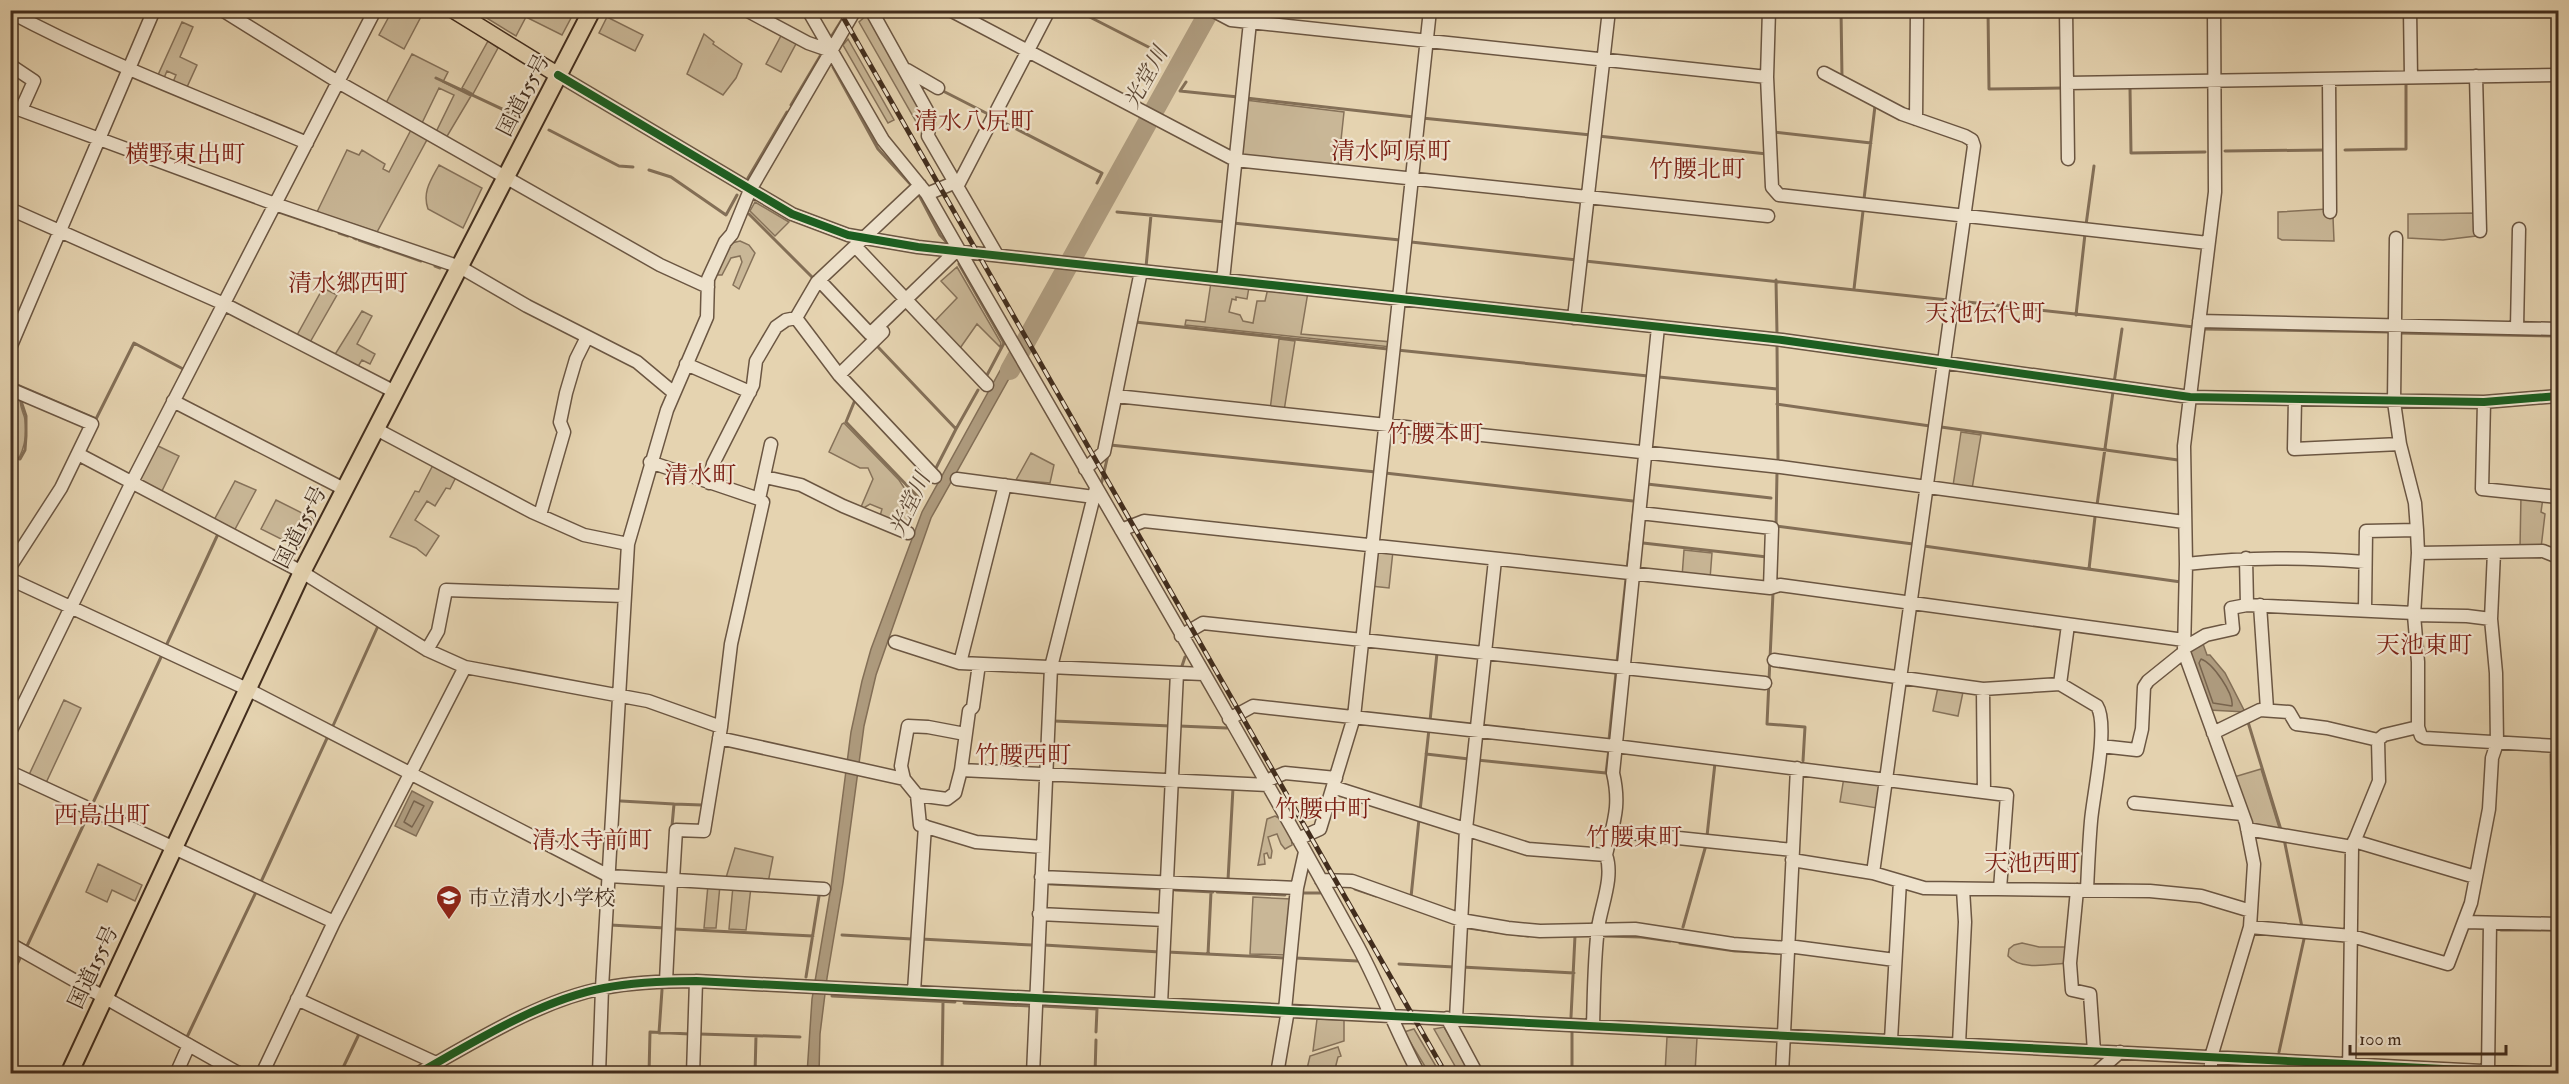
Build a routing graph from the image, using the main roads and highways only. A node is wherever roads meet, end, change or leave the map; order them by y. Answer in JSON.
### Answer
{"nodes":[{"id":1,"x":453,"y":10,"type":"edge"},
{"id":2,"x":592,"y":10,"type":"edge"},
{"id":3,"x":558,"y":75,"type":"junction"},
{"id":4,"x":69,"y":1074,"type":"edge"}],
"edges":[{"from":1,"to":3,"type":"main road"},
{"from":2,"to":3,"type":"highway","name":"国道155号"},
{"from":3,"to":4,"type":"highway","name":"国道155号"}]}
